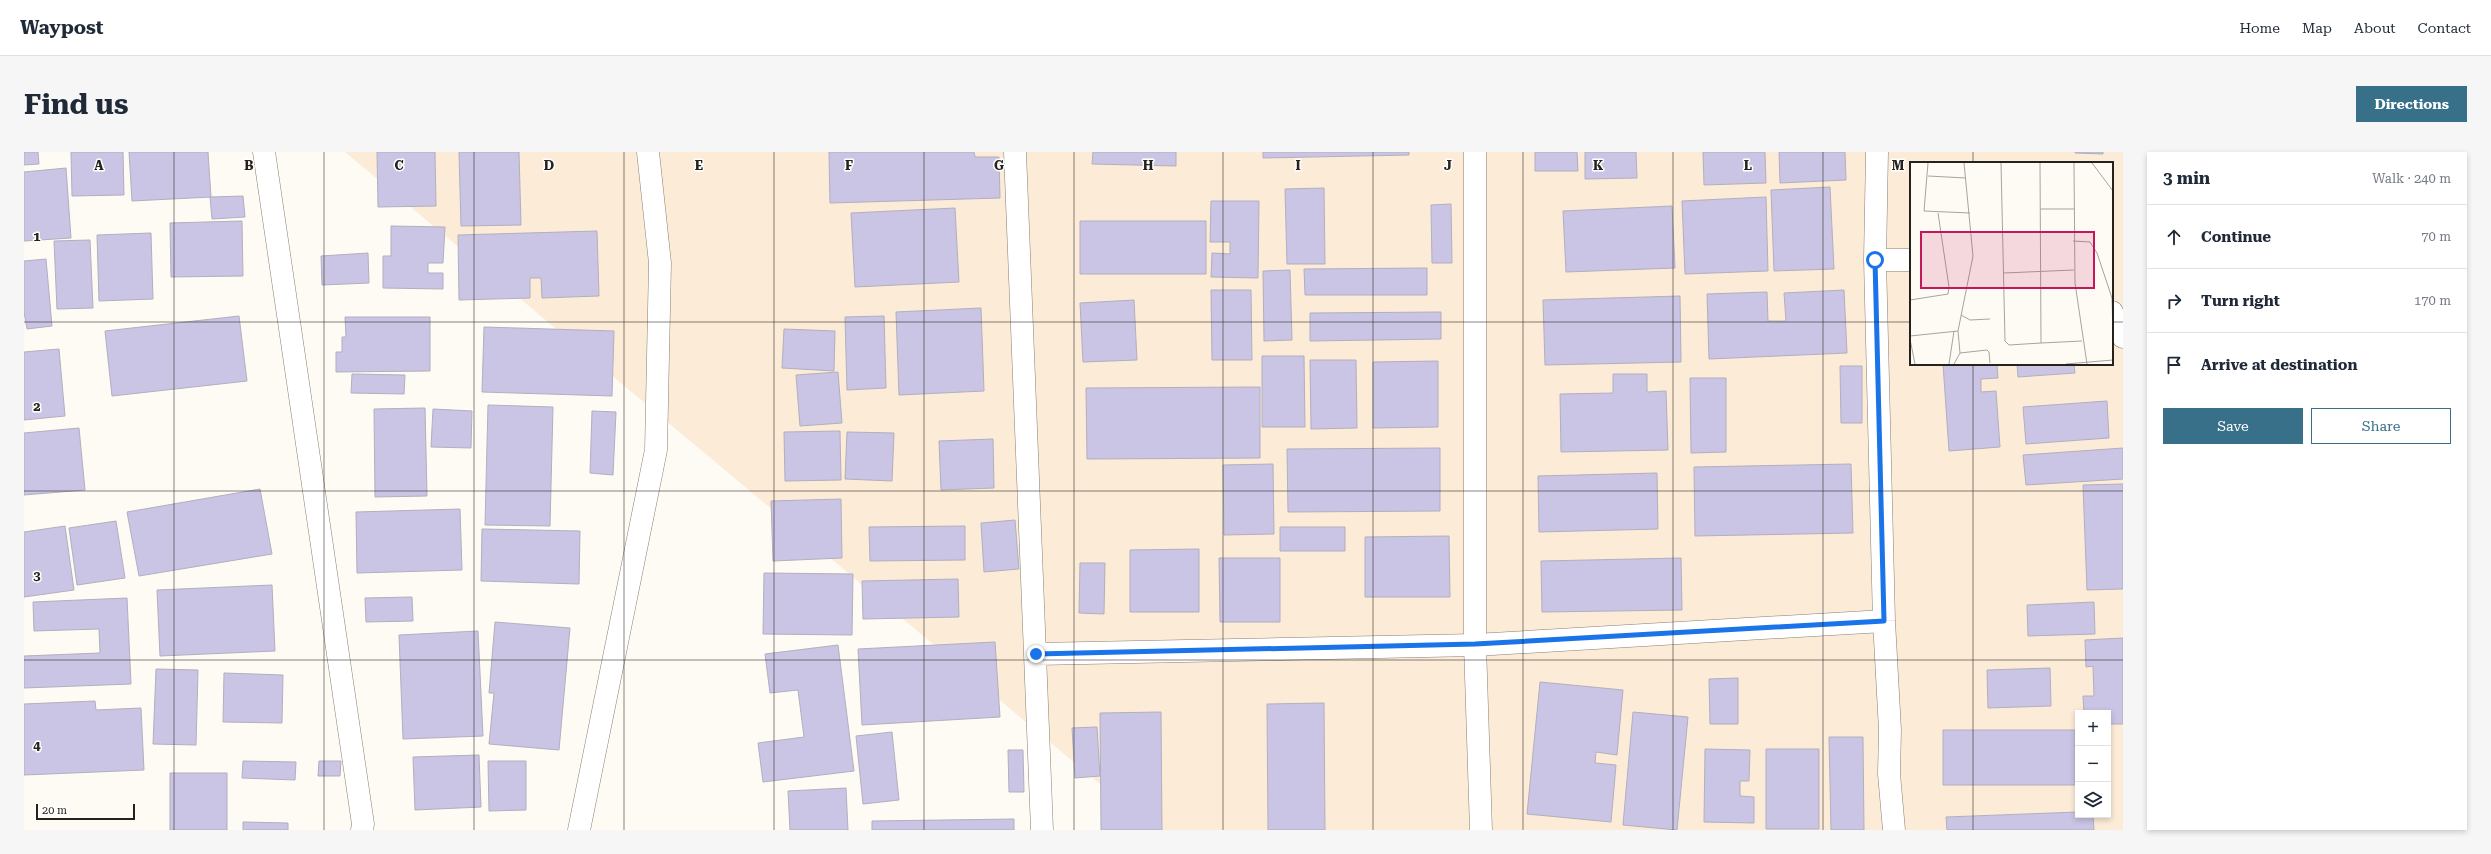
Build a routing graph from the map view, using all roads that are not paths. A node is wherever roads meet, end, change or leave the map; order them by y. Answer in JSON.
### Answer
{"nodes":[{"id":1,"x":264,"y":152,"type":"edge"},
{"id":2,"x":648,"y":152,"type":"edge"},
{"id":3,"x":1015,"y":152,"type":"edge"},
{"id":4,"x":1475,"y":152,"type":"edge"},
{"id":5,"x":1877,"y":152,"type":"edge"},
{"id":6,"x":1875,"y":260,"type":"junction"},
{"id":7,"x":1910,"y":260,"type":"edge"},
{"id":8,"x":2113,"y":314,"type":"edge"},
{"id":9,"x":2123,"y":337,"type":"edge"},
{"id":10,"x":1884,"y":621,"type":"junction"},
{"id":11,"x":1475,"y":644,"type":"junction"},
{"id":12,"x":1036,"y":654,"type":"junction"},
{"id":13,"x":362,"y":830,"type":"edge"},
{"id":14,"x":579,"y":830,"type":"edge"},
{"id":15,"x":1042,"y":830,"type":"edge"},
{"id":16,"x":1480,"y":830,"type":"edge"},
{"id":17,"x":1894,"y":830,"type":"edge"}],
"edges":[{"from":1,"to":13,"type":"street"},
{"from":2,"to":14,"type":"street"},
{"from":3,"to":12,"type":"street"},
{"from":4,"to":11,"type":"street"},
{"from":5,"to":6,"type":"street"},
{"from":6,"to":7,"type":"street"},
{"from":6,"to":10,"type":"street"},
{"from":8,"to":9,"type":"street"},
{"from":10,"to":11,"type":"street"},
{"from":10,"to":17,"type":"street"},
{"from":11,"to":12,"type":"street"},
{"from":11,"to":16,"type":"street"},
{"from":12,"to":15,"type":"street"}]}
